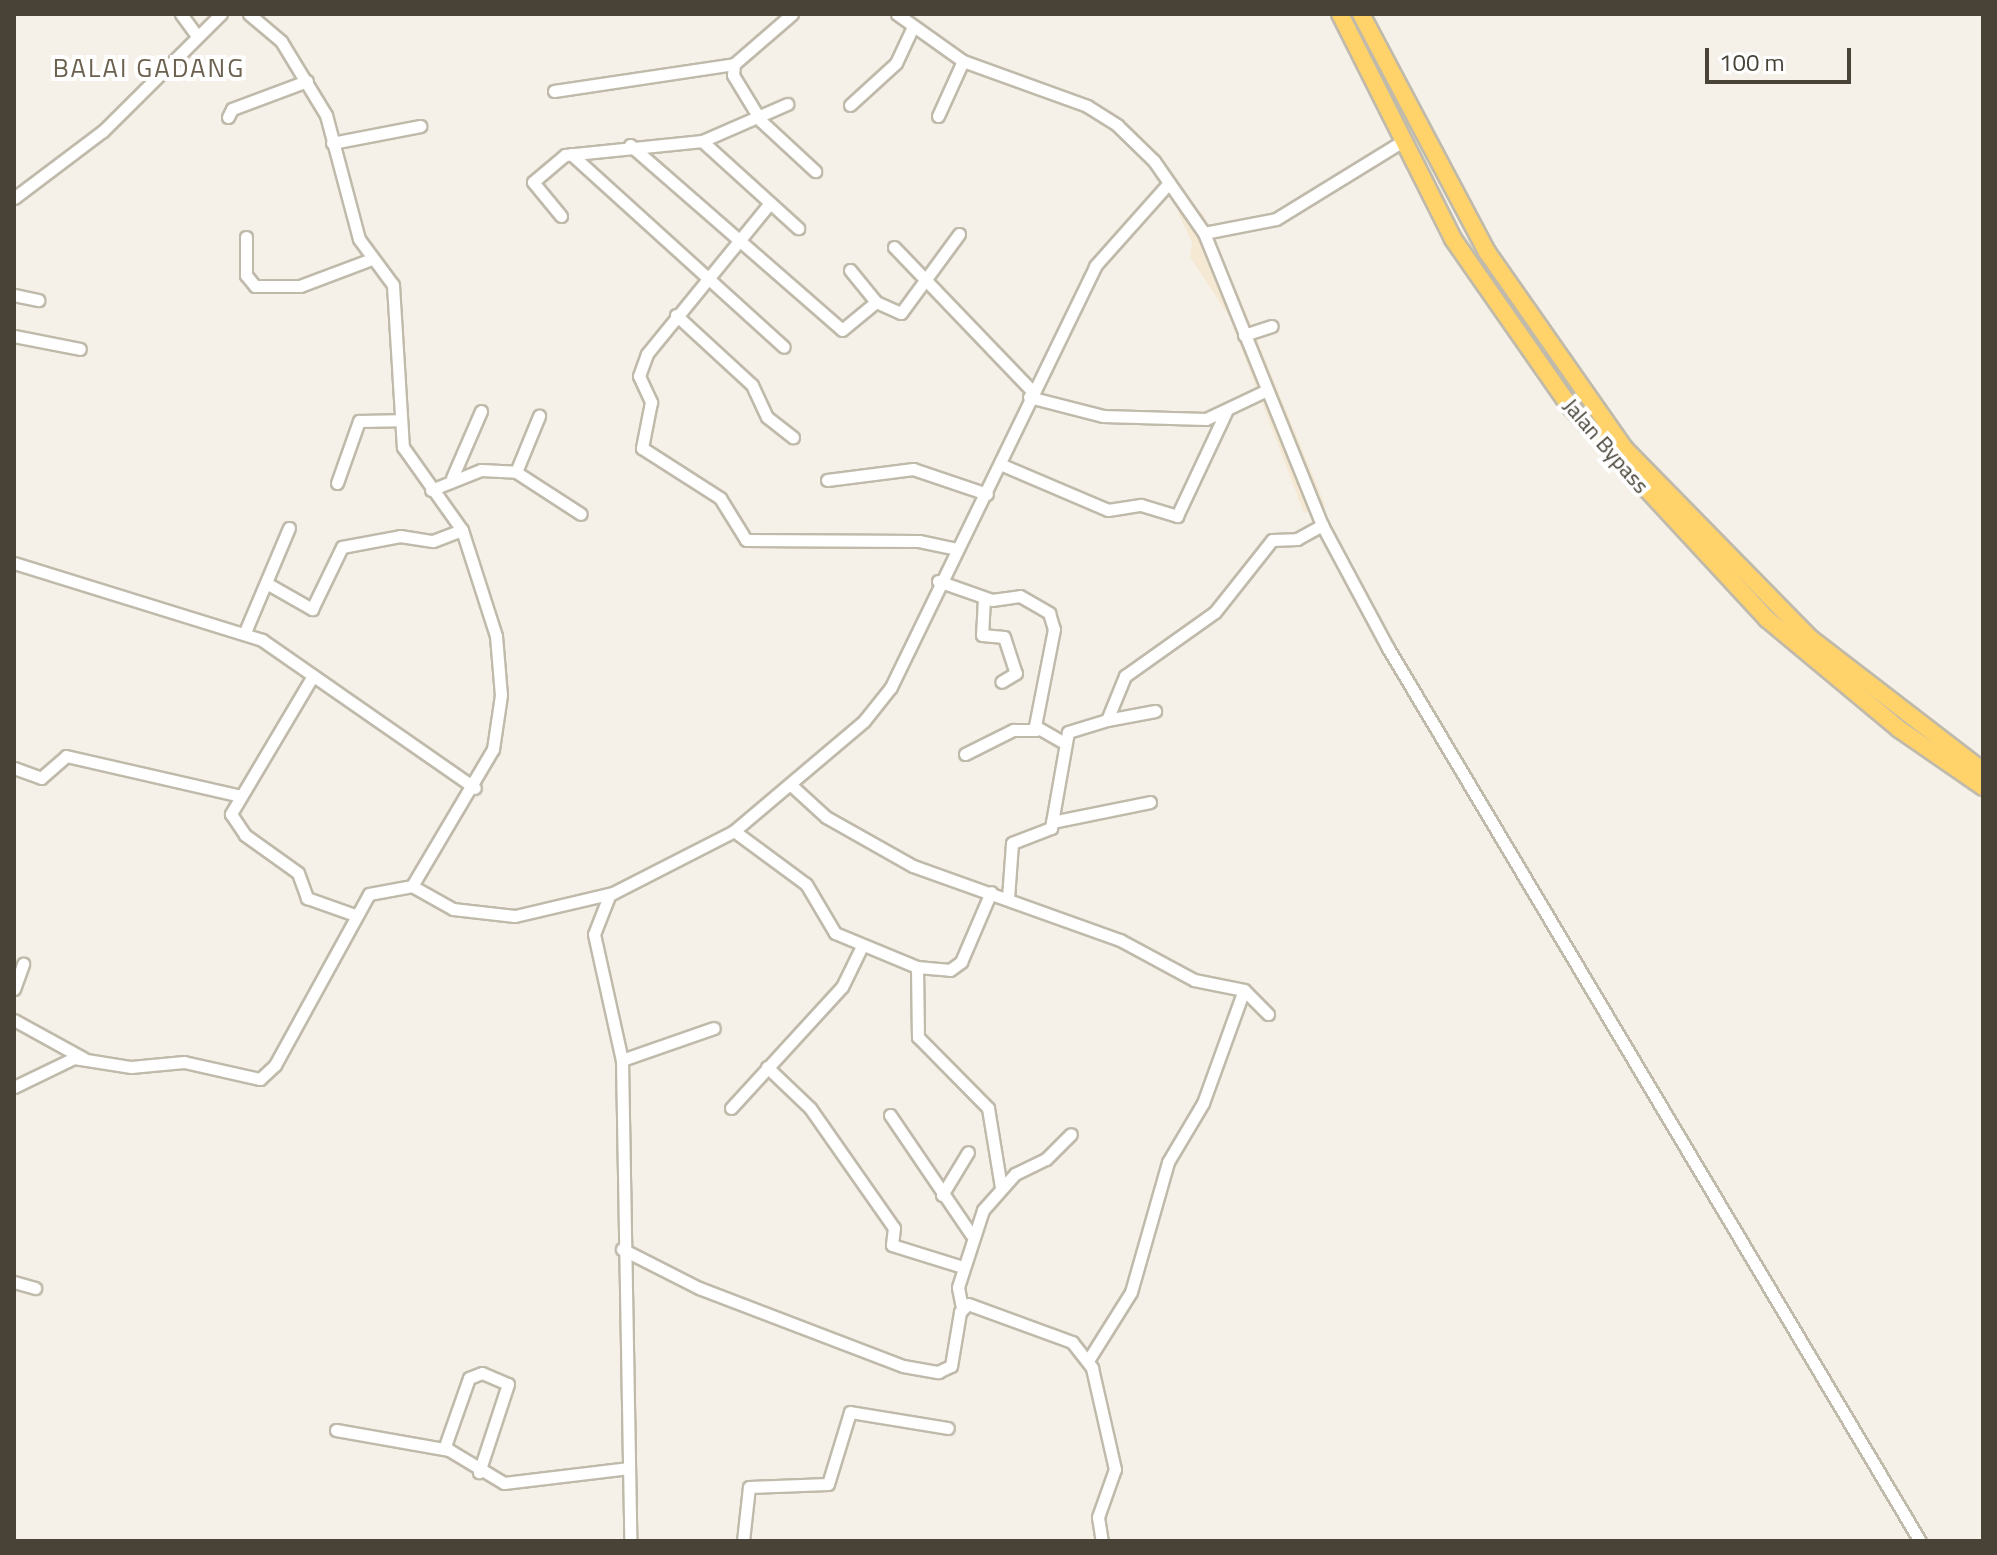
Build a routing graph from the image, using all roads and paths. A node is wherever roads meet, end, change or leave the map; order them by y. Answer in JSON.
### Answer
{"nodes":[{"id":1,"x":181,"y":14,"type":"edge"},
{"id":2,"x":221,"y":14,"type":"edge"},
{"id":3,"x":249,"y":14,"type":"edge"},
{"id":4,"x":792,"y":14,"type":"edge"},
{"id":5,"x":897,"y":14,"type":"edge"},
{"id":6,"x":1340,"y":14,"type":"edge"},
{"id":7,"x":1361,"y":14,"type":"edge"},
{"id":8,"x":912,"y":28,"type":"junction"},
{"id":9,"x":197,"y":36,"type":"junction"},
{"id":10,"x":963,"y":61,"type":"junction"},
{"id":11,"x":734,"y":64,"type":"junction"},
{"id":12,"x":307,"y":81,"type":"junction"},
{"id":13,"x":554,"y":91,"type":"dead end"},
{"id":14,"x":787,"y":104,"type":"dead end"},
{"id":15,"x":850,"y":105,"type":"dead end"},
{"id":16,"x":938,"y":116,"type":"dead end"},
{"id":17,"x":228,"y":117,"type":"dead end"},
{"id":18,"x":761,"y":121,"type":"junction"},
{"id":19,"x":420,"y":126,"type":"dead end"},
{"id":20,"x":702,"y":141,"type":"junction"},
{"id":21,"x":1401,"y":142,"type":"junction"},
{"id":22,"x":332,"y":143,"type":"junction"},
{"id":23,"x":630,"y":145,"type":"junction"},
{"id":24,"x":571,"y":154,"type":"junction"},
{"id":25,"x":815,"y":171,"type":"dead end"},
{"id":26,"x":1169,"y":183,"type":"junction"},
{"id":27,"x":14,"y":198,"type":"edge"},
{"id":28,"x":770,"y":203,"type":"junction"},
{"id":29,"x":561,"y":216,"type":"dead end"},
{"id":30,"x":798,"y":228,"type":"dead end"},
{"id":31,"x":1204,"y":233,"type":"junction"},
{"id":32,"x":959,"y":234,"type":"dead end"},
{"id":33,"x":246,"y":237,"type":"dead end"},
{"id":34,"x":738,"y":241,"type":"junction"},
{"id":35,"x":894,"y":247,"type":"dead end"},
{"id":36,"x":372,"y":259,"type":"junction"},
{"id":37,"x":850,"y":270,"type":"dead end"},
{"id":38,"x":708,"y":276,"type":"junction"},
{"id":39,"x":925,"y":282,"type":"junction"},
{"id":40,"x":14,"y":295,"type":"edge"},
{"id":41,"x":38,"y":300,"type":"dead end"},
{"id":42,"x":876,"y":302,"type":"junction"},
{"id":43,"x":676,"y":315,"type":"junction"},
{"id":44,"x":1272,"y":326,"type":"dead end"},
{"id":45,"x":1244,"y":335,"type":"junction"},
{"id":46,"x":14,"y":336,"type":"edge"},
{"id":47,"x":784,"y":347,"type":"dead end"},
{"id":48,"x":80,"y":349,"type":"dead end"},
{"id":49,"x":1265,"y":391,"type":"junction"},
{"id":50,"x":1031,"y":394,"type":"junction"},
{"id":51,"x":481,"y":411,"type":"dead end"},
{"id":52,"x":1226,"y":412,"type":"junction"},
{"id":53,"x":539,"y":416,"type":"dead end"},
{"id":54,"x":398,"y":420,"type":"junction"},
{"id":55,"x":793,"y":437,"type":"dead end"},
{"id":56,"x":1000,"y":464,"type":"junction"},
{"id":57,"x":516,"y":472,"type":"junction"},
{"id":58,"x":452,"y":478,"type":"junction"},
{"id":59,"x":827,"y":480,"type":"dead end"},
{"id":60,"x":337,"y":483,"type":"dead end"},
{"id":61,"x":431,"y":490,"type":"junction"},
{"id":62,"x":987,"y":494,"type":"junction"},
{"id":63,"x":581,"y":514,"type":"dead end"},
{"id":64,"x":1322,"y":525,"type":"junction"},
{"id":65,"x":289,"y":528,"type":"dead end"},
{"id":66,"x":462,"y":530,"type":"junction"},
{"id":67,"x":956,"y":549,"type":"junction"},
{"id":68,"x":14,"y":563,"type":"edge"},
{"id":69,"x":938,"y":581,"type":"junction"},
{"id":70,"x":268,"y":584,"type":"junction"},
{"id":71,"x":984,"y":598,"type":"junction"},
{"id":72,"x":245,"y":632,"type":"junction"},
{"id":73,"x":311,"y":679,"type":"junction"},
{"id":74,"x":1001,"y":682,"type":"dead end"},
{"id":75,"x":1155,"y":711,"type":"dead end"},
{"id":76,"x":1107,"y":720,"type":"junction"},
{"id":77,"x":1036,"y":730,"type":"junction"},
{"id":78,"x":1061,"y":741,"type":"junction"},
{"id":79,"x":965,"y":754,"type":"dead end"},
{"id":80,"x":14,"y":768,"type":"edge"},
{"id":81,"x":1983,"y":771,"type":"edge"},
{"id":82,"x":791,"y":785,"type":"junction"},
{"id":83,"x":1983,"y":787,"type":"edge"},
{"id":84,"x":475,"y":788,"type":"junction"},
{"id":85,"x":240,"y":796,"type":"junction"},
{"id":86,"x":1150,"y":802,"type":"dead end"},
{"id":87,"x":1052,"y":822,"type":"junction"},
{"id":88,"x":734,"y":831,"type":"junction"},
{"id":89,"x":412,"y":886,"type":"junction"},
{"id":90,"x":991,"y":892,"type":"junction"},
{"id":91,"x":613,"y":893,"type":"junction"},
{"id":92,"x":1008,"y":898,"type":"junction"},
{"id":93,"x":355,"y":915,"type":"junction"},
{"id":94,"x":862,"y":946,"type":"junction"},
{"id":95,"x":23,"y":964,"type":"dead end"},
{"id":96,"x":917,"y":967,"type":"junction"},
{"id":97,"x":14,"y":989,"type":"edge"},
{"id":98,"x":1244,"y":990,"type":"junction"},
{"id":99,"x":1268,"y":1014,"type":"dead end"},
{"id":100,"x":14,"y":1020,"type":"edge"},
{"id":101,"x":714,"y":1028,"type":"dead end"},
{"id":102,"x":83,"y":1058,"type":"junction"},
{"id":103,"x":622,"y":1060,"type":"junction"},
{"id":104,"x":767,"y":1067,"type":"junction"},
{"id":105,"x":14,"y":1087,"type":"edge"},
{"id":106,"x":731,"y":1108,"type":"dead end"},
{"id":107,"x":890,"y":1115,"type":"dead end"},
{"id":108,"x":1071,"y":1134,"type":"dead end"},
{"id":109,"x":968,"y":1152,"type":"dead end"},
{"id":110,"x":1001,"y":1187,"type":"junction"},
{"id":111,"x":942,"y":1195,"type":"junction"},
{"id":112,"x":971,"y":1234,"type":"junction"},
{"id":113,"x":622,"y":1249,"type":"junction"},
{"id":114,"x":963,"y":1267,"type":"junction"},
{"id":115,"x":14,"y":1282,"type":"edge"},
{"id":116,"x":35,"y":1288,"type":"dead end"},
{"id":117,"x":962,"y":1308,"type":"junction"},
{"id":118,"x":1089,"y":1359,"type":"junction"},
{"id":119,"x":948,"y":1428,"type":"dead end"},
{"id":120,"x":336,"y":1430,"type":"dead end"},
{"id":121,"x":444,"y":1449,"type":"junction"},
{"id":122,"x":629,"y":1468,"type":"junction"},
{"id":123,"x":479,"y":1472,"type":"junction"},
{"id":124,"x":630,"y":1541,"type":"edge"},
{"id":125,"x":743,"y":1541,"type":"edge"},
{"id":126,"x":1102,"y":1541,"type":"edge"},
{"id":127,"x":1920,"y":1541,"type":"edge"}],
"edges":[{"from":1,"to":9,"type":"street"},
{"from":2,"to":9,"type":"street"},
{"from":3,"to":12,"type":"street"},
{"from":4,"to":11,"type":"street"},
{"from":5,"to":8,"type":"street"},
{"from":6,"to":21,"type":"highway","name":"Jalan Bypass"},
{"from":7,"to":81,"type":"highway","name":"Jalan Bypass"},
{"from":8,"to":10,"type":"street"},
{"from":8,"to":15,"type":"street"},
{"from":9,"to":27,"type":"street"},
{"from":10,"to":16,"type":"street"},
{"from":10,"to":26,"type":"street"},
{"from":11,"to":13,"type":"street"},
{"from":11,"to":18,"type":"street"},
{"from":12,"to":17,"type":"street"},
{"from":12,"to":22,"type":"street"},
{"from":14,"to":18,"type":"street"},
{"from":18,"to":20,"type":"street"},
{"from":18,"to":25,"type":"street"},
{"from":19,"to":22,"type":"street"},
{"from":20,"to":23,"type":"street"},
{"from":20,"to":28,"type":"street"},
{"from":21,"to":31,"type":"street"},
{"from":21,"to":83,"type":"highway","name":"Jalan Bypass"},
{"from":22,"to":36,"type":"street"},
{"from":23,"to":24,"type":"street"},
{"from":23,"to":34,"type":"street"},
{"from":24,"to":29,"type":"street"},
{"from":24,"to":38,"type":"street"},
{"from":26,"to":31,"type":"street"},
{"from":26,"to":50,"type":"street"},
{"from":28,"to":30,"type":"street"},
{"from":28,"to":34,"type":"street"},
{"from":31,"to":45,"type":"street"},
{"from":32,"to":39,"type":"street"},
{"from":33,"to":36,"type":"street"},
{"from":34,"to":38,"type":"street"},
{"from":34,"to":42,"type":"street"},
{"from":35,"to":39,"type":"street"},
{"from":36,"to":54,"type":"street"},
{"from":37,"to":42,"type":"street"},
{"from":38,"to":43,"type":"street"},
{"from":38,"to":47,"type":"street"},
{"from":39,"to":42,"type":"street"},
{"from":39,"to":50,"type":"street"},
{"from":40,"to":41,"type":"street"},
{"from":43,"to":55,"type":"street"},
{"from":43,"to":67,"type":"street"},
{"from":44,"to":45,"type":"street"},
{"from":45,"to":49,"type":"street"},
{"from":46,"to":48,"type":"street"},
{"from":49,"to":52,"type":"street"},
{"from":49,"to":64,"type":"street"},
{"from":50,"to":52,"type":"street"},
{"from":50,"to":56,"type":"street"},
{"from":51,"to":58,"type":"street"},
{"from":52,"to":56,"type":"street"},
{"from":53,"to":57,"type":"street"},
{"from":54,"to":60,"type":"street"},
{"from":54,"to":61,"type":"street"},
{"from":56,"to":62,"type":"street"},
{"from":57,"to":58,"type":"street"},
{"from":57,"to":63,"type":"street"},
{"from":58,"to":61,"type":"street"},
{"from":59,"to":62,"type":"street"},
{"from":61,"to":66,"type":"street"},
{"from":62,"to":67,"type":"street"},
{"from":64,"to":76,"type":"street"},
{"from":64,"to":127,"type":"street"},
{"from":65,"to":70,"type":"street"},
{"from":66,"to":70,"type":"street"},
{"from":66,"to":84,"type":"street"},
{"from":67,"to":69,"type":"street"},
{"from":68,"to":72,"type":"street"},
{"from":69,"to":71,"type":"street"},
{"from":69,"to":82,"type":"street"},
{"from":70,"to":72,"type":"street"},
{"from":71,"to":74,"type":"street"},
{"from":71,"to":77,"type":"street"},
{"from":72,"to":73,"type":"street"},
{"from":73,"to":84,"type":"street"},
{"from":73,"to":85,"type":"street"},
{"from":75,"to":76,"type":"street"},
{"from":76,"to":78,"type":"street"},
{"from":77,"to":78,"type":"street"},
{"from":77,"to":79,"type":"street"},
{"from":78,"to":87,"type":"street"},
{"from":80,"to":85,"type":"street"},
{"from":82,"to":88,"type":"street"},
{"from":82,"to":90,"type":"street"},
{"from":84,"to":89,"type":"street"},
{"from":85,"to":93,"type":"street"},
{"from":86,"to":87,"type":"street"},
{"from":87,"to":92,"type":"street"},
{"from":88,"to":91,"type":"street"},
{"from":88,"to":94,"type":"street"},
{"from":89,"to":91,"type":"street"},
{"from":89,"to":93,"type":"street"},
{"from":90,"to":92,"type":"street"},
{"from":90,"to":96,"type":"street"},
{"from":91,"to":103,"type":"street"},
{"from":92,"to":98,"type":"street"},
{"from":93,"to":102,"type":"street"},
{"from":94,"to":96,"type":"street"},
{"from":94,"to":104,"type":"street"},
{"from":95,"to":97,"type":"street"},
{"from":96,"to":110,"type":"street"},
{"from":98,"to":99,"type":"street"},
{"from":98,"to":118,"type":"street"},
{"from":100,"to":102,"type":"street"},
{"from":101,"to":103,"type":"street"},
{"from":102,"to":105,"type":"street"},
{"from":103,"to":113,"type":"street"},
{"from":104,"to":106,"type":"street"},
{"from":104,"to":114,"type":"street"},
{"from":107,"to":111,"type":"street"},
{"from":108,"to":110,"type":"street"},
{"from":109,"to":111,"type":"street"},
{"from":110,"to":112,"type":"street"},
{"from":111,"to":112,"type":"street"},
{"from":112,"to":114,"type":"street"},
{"from":113,"to":117,"type":"street"},
{"from":113,"to":122,"type":"street"},
{"from":114,"to":117,"type":"street"},
{"from":115,"to":116,"type":"street"},
{"from":117,"to":118,"type":"street"},
{"from":118,"to":126,"type":"street"},
{"from":119,"to":125,"type":"street"},
{"from":120,"to":121,"type":"street"},
{"from":121,"to":123,"type":"street"},
{"from":121,"to":123,"type":"street"},
{"from":122,"to":123,"type":"street"},
{"from":122,"to":124,"type":"street"}]}
